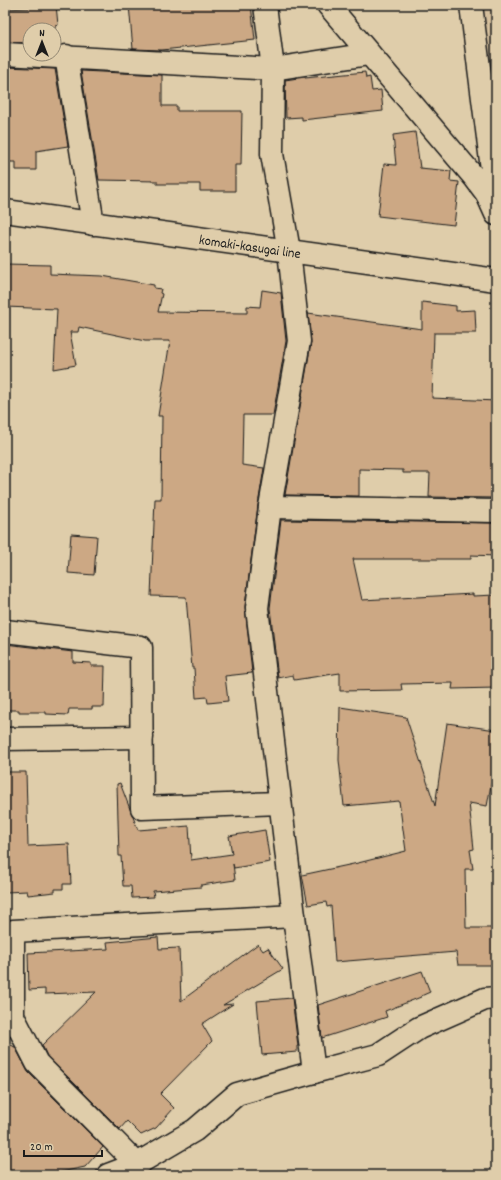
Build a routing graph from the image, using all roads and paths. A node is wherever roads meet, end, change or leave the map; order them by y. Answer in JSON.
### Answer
{"nodes":[{"id":1,"x":265,"y":5,"type":"edge"},
{"id":2,"x":328,"y":5,"type":"edge"},
{"id":3,"x":471,"y":5,"type":"edge"},
{"id":4,"x":5,"y":54,"type":"edge"},
{"id":5,"x":369,"y":54,"type":"junction"},
{"id":6,"x":66,"y":56,"type":"junction"},
{"id":7,"x":273,"y":69,"type":"junction"},
{"id":8,"x":490,"y":100,"type":"edge"},
{"id":9,"x":487,"y":194,"type":"junction"},
{"id":10,"x":5,"y":211,"type":"edge"},
{"id":11,"x":496,"y":214,"type":"edge"},
{"id":12,"x":93,"y":224,"type":"junction"},
{"id":13,"x":289,"y":251,"type":"junction"},
{"id":14,"x":496,"y":280,"type":"edge"},
{"id":15,"x":270,"y":507,"type":"junction"},
{"id":16,"x":496,"y":511,"type":"edge"},
{"id":17,"x":5,"y":631,"type":"edge"},
{"id":18,"x":142,"y":737,"type":"junction"},
{"id":19,"x":5,"y":739,"type":"edge"},
{"id":20,"x":280,"y":803,"type":"junction"},
{"id":21,"x":294,"y":916,"type":"junction"},
{"id":22,"x":496,"y":998,"type":"edge"},
{"id":23,"x":314,"y":1072,"type":"junction"},
{"id":24,"x":137,"y":1164,"type":"junction"},
{"id":25,"x":108,"y":1175,"type":"edge"}],
"edges":[{"from":1,"to":7,"type":"street"},
{"from":2,"to":5,"type":"street"},
{"from":3,"to":8,"type":"street"},
{"from":4,"to":6,"type":"street"},
{"from":5,"to":7,"type":"street"},
{"from":5,"to":9,"type":"street"},
{"from":6,"to":7,"type":"street"},
{"from":6,"to":12,"type":"street"},
{"from":7,"to":13,"type":"street"},
{"from":8,"to":9,"type":"street"},
{"from":9,"to":11,"type":"street"},
{"from":10,"to":12,"type":"street","name":"komaki-kasugai line"},
{"from":12,"to":13,"type":"street","name":"komaki-kasugai line"},
{"from":13,"to":14,"type":"street","name":"komaki-kasugai line"},
{"from":13,"to":15,"type":"street"},
{"from":15,"to":16,"type":"street"},
{"from":15,"to":20,"type":"street"},
{"from":17,"to":18,"type":"street"},
{"from":18,"to":19,"type":"street"},
{"from":18,"to":20,"type":"street"},
{"from":20,"to":21,"type":"street"},
{"from":21,"to":23,"type":"street"},
{"from":21,"to":24,"type":"street"},
{"from":22,"to":23,"type":"street"},
{"from":23,"to":24,"type":"street"},
{"from":24,"to":25,"type":"street"}]}
